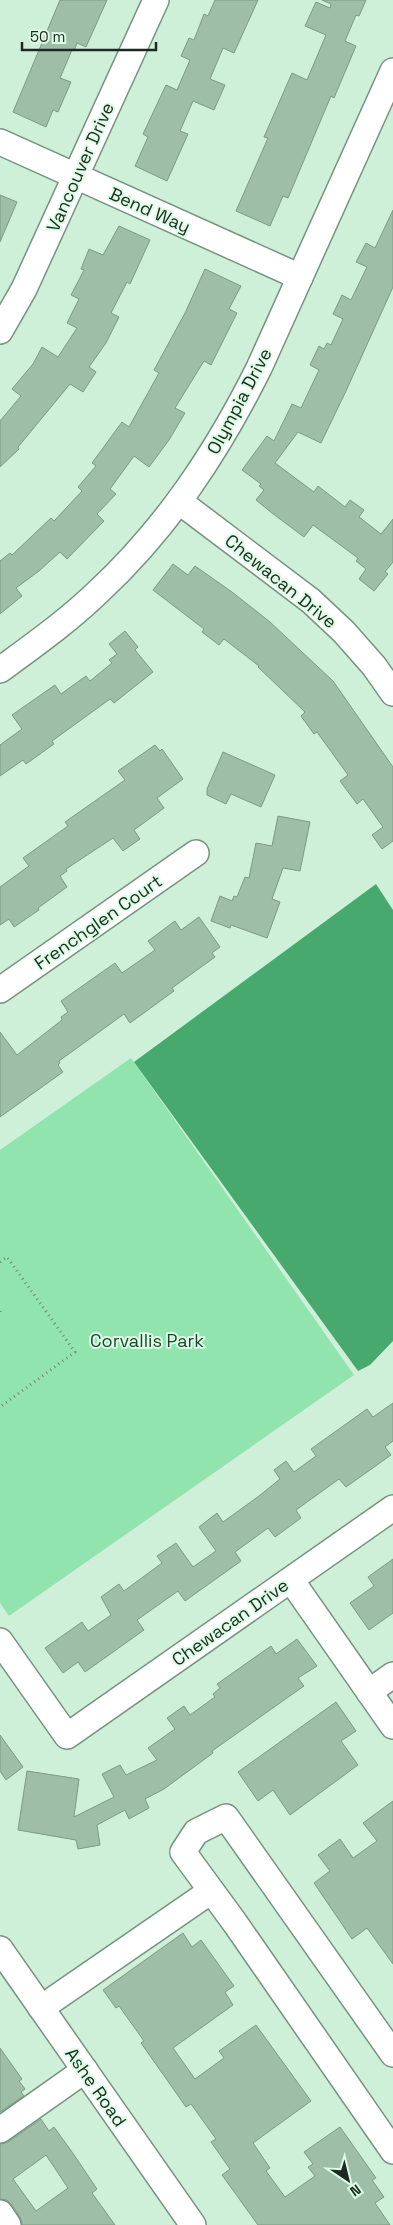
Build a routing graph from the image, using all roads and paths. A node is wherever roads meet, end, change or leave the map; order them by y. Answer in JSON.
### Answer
{"nodes":[{"id":1,"x":156,"y":0,"type":"edge"},
{"id":2,"x":393,"y":71,"type":"edge"},
{"id":3,"x":0,"y":142,"type":"edge"},
{"id":4,"x":76,"y":176,"type":"junction"},
{"id":5,"x":300,"y":277,"type":"junction"},
{"id":6,"x":0,"y":331,"type":"edge"},
{"id":7,"x":180,"y":502,"type":"junction"},
{"id":8,"x":0,"y":670,"type":"edge"},
{"id":9,"x":393,"y":693,"type":"edge"},
{"id":10,"x":196,"y":853,"type":"dead end"},
{"id":11,"x":0,"y":990,"type":"edge"},
{"id":12,"x":0,"y":1262,"type":"edge"},
{"id":13,"x":0,"y":1407,"type":"edge"},
{"id":14,"x":393,"y":1508,"type":"edge"},
{"id":15,"x":291,"y":1580,"type":"junction"},
{"id":16,"x":0,"y":1641,"type":"edge"},
{"id":17,"x":393,"y":1676,"type":"edge"},
{"id":18,"x":369,"y":1692,"type":"junction"},
{"id":19,"x":393,"y":1726,"type":"edge"},
{"id":20,"x":211,"y":1891,"type":"junction"},
{"id":21,"x":1,"y":1954,"type":"edge"},
{"id":22,"x":41,"y":2008,"type":"junction"},
{"id":23,"x":393,"y":2054,"type":"edge"},
{"id":24,"x":84,"y":2070,"type":"junction"},
{"id":25,"x":0,"y":2130,"type":"edge"},
{"id":26,"x":393,"y":2151,"type":"edge"},
{"id":27,"x":0,"y":2213,"type":"edge"},
{"id":28,"x":8,"y":2225,"type":"edge"},
{"id":29,"x":193,"y":2225,"type":"edge"}],
"edges":[{"from":1,"to":4,"type":"street","name":"Vancouver Drive"},
{"from":2,"to":5,"type":"street","name":"Olympia Drive"},
{"from":3,"to":4,"type":"street","name":"Bend Way"},
{"from":4,"to":5,"type":"street","name":"Bend Way"},
{"from":4,"to":6,"type":"street","name":"Vancouver Drive"},
{"from":5,"to":7,"type":"street","name":"Olympia Drive"},
{"from":7,"to":8,"type":"street","name":"Olympia Drive"},
{"from":7,"to":9,"type":"street","name":"Chewacan Drive"},
{"from":10,"to":11,"type":"street","name":"Frenchglen Court"},
{"from":12,"to":13,"type":"path"},
{"from":14,"to":15,"type":"street","name":"Chewacan Drive"},
{"from":15,"to":16,"type":"street","name":"Chewacan Drive"},
{"from":15,"to":18,"type":"street"},
{"from":17,"to":18,"type":"street"},
{"from":18,"to":19,"type":"street"},
{"from":20,"to":22,"type":"street"},
{"from":20,"to":23,"type":"street"},
{"from":20,"to":26,"type":"street"},
{"from":21,"to":22,"type":"street","name":"Ashe Road"},
{"from":22,"to":24,"type":"street","name":"Ashe Road"},
{"from":24,"to":25,"type":"street"},
{"from":24,"to":29,"type":"street","name":"Ashe Road"},
{"from":27,"to":28,"type":"street"}]}
